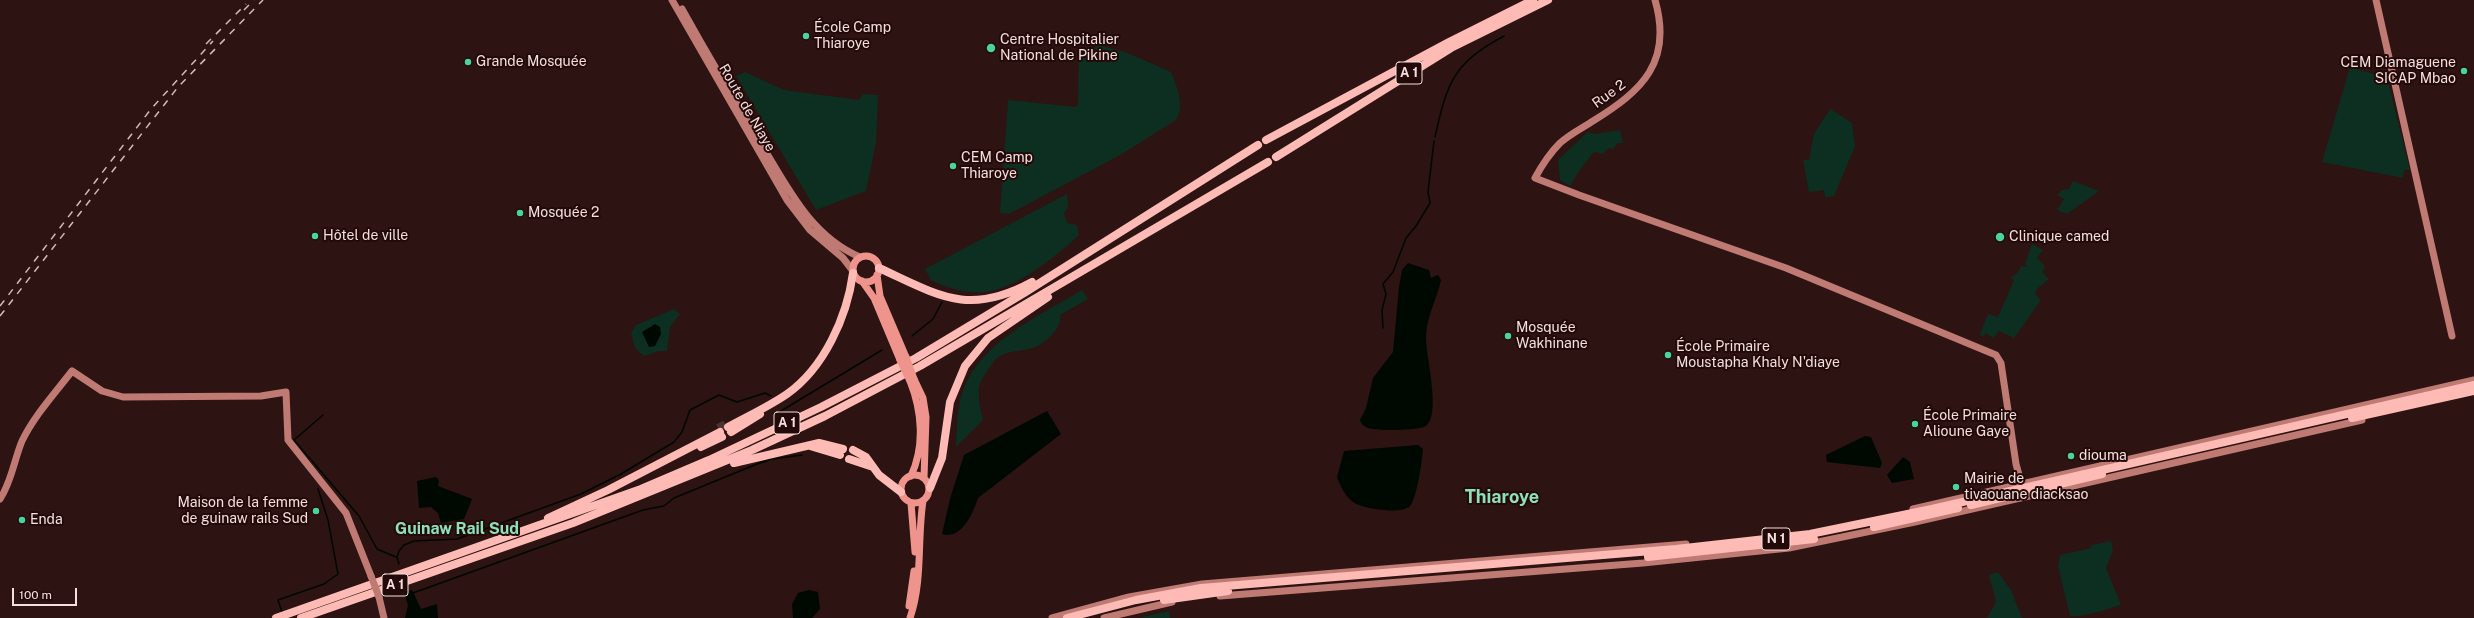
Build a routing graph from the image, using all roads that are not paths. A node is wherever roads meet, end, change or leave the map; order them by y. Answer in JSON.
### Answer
{"nodes":[{"id":1,"x":672,"y":0,"type":"edge"},
{"id":2,"x":677,"y":0,"type":"edge"},
{"id":3,"x":1533,"y":0,"type":"edge"},
{"id":4,"x":1548,"y":0,"type":"edge"},
{"id":5,"x":1655,"y":0,"type":"edge"},
{"id":6,"x":2376,"y":0,"type":"edge"},
{"id":7,"x":1266,"y":140,"type":"dead end"},
{"id":8,"x":1258,"y":145,"type":"dead end"},
{"id":9,"x":1276,"y":157,"type":"dead end"},
{"id":10,"x":1268,"y":162,"type":"dead end"},
{"id":11,"x":809,"y":223,"type":"junction"},
{"id":12,"x":860,"y":257,"type":"junction"},
{"id":13,"x":853,"y":272,"type":"junction"},
{"id":14,"x":878,"y":272,"type":"junction"},
{"id":15,"x":1053,"y":276,"type":"junction"},
{"id":16,"x":862,"y":281,"type":"junction"},
{"id":17,"x":1056,"y":287,"type":"junction"},
{"id":18,"x":2452,"y":336,"type":"dead end"},
{"id":19,"x":903,"y":359,"type":"junction"},
{"id":20,"x":912,"y":380,"type":"junction"},
{"id":21,"x":2474,"y":380,"type":"edge"},
{"id":22,"x":2474,"y":385,"type":"edge"},
{"id":23,"x":2474,"y":391,"type":"edge"},
{"id":24,"x":2474,"y":394,"type":"edge"},
{"id":25,"x":729,"y":428,"type":"tunnel mouth"},
{"id":26,"x":720,"y":433,"type":"tunnel mouth"},
{"id":27,"x":842,"y":451,"type":"dead end"},
{"id":28,"x":851,"y":454,"type":"dead end"},
{"id":29,"x":710,"y":469,"type":"junction"},
{"id":30,"x":911,"y":476,"type":"junction"},
{"id":31,"x":2099,"y":477,"type":"junction"},
{"id":32,"x":924,"y":478,"type":"junction"},
{"id":33,"x":930,"y":488,"type":"junction"},
{"id":34,"x":2023,"y":490,"type":"junction"},
{"id":35,"x":901,"y":492,"type":"junction"},
{"id":36,"x":0,"y":499,"type":"edge"},
{"id":37,"x":923,"y":501,"type":"junction"},
{"id":38,"x":911,"y":503,"type":"junction"},
{"id":39,"x":511,"y":536,"type":"junction"},
{"id":40,"x":1789,"y":545,"type":"junction"},
{"id":41,"x":1240,"y":582,"type":"junction"},
{"id":42,"x":912,"y":616,"type":"edge"},
{"id":43,"x":276,"y":618,"type":"edge"},
{"id":44,"x":301,"y":618,"type":"edge"},
{"id":45,"x":384,"y":618,"type":"edge"},
{"id":46,"x":906,"y":618,"type":"edge"},
{"id":47,"x":1052,"y":618,"type":"edge"},
{"id":48,"x":1067,"y":618,"type":"edge"},
{"id":49,"x":1088,"y":618,"type":"edge"},
{"id":50,"x":1104,"y":618,"type":"edge"}],
"edges":[{"from":1,"to":11,"type":"street","name":"Route de Niaye"},
{"from":2,"to":11,"type":"street","name":"Route de Niaye"},
{"from":3,"to":7,"type":"highway","number":"A 1"},
{"from":4,"to":9,"type":"highway","number":"A 1"},
{"from":5,"to":34,"type":"street","name":"Rue 2"},
{"from":6,"to":18,"type":"street"},
{"from":8,"to":15,"type":"highway","number":"A 1"},
{"from":10,"to":17,"type":"highway","number":"A 1"},
{"from":11,"to":12,"type":"street"},
{"from":11,"to":13,"type":"street"},
{"from":12,"to":13,"type":"main road"},
{"from":12,"to":14,"type":"main road"},
{"from":13,"to":16,"type":"main road"},
{"from":13,"to":25,"type":"highway"},
{"from":14,"to":15,"type":"highway"},
{"from":14,"to":16,"type":"main road"},
{"from":14,"to":19,"type":"main road"},
{"from":15,"to":39,"type":"highway","number":"A 1"},
{"from":16,"to":19,"type":"main road"},
{"from":17,"to":29,"type":"highway","number":"A 1"},
{"from":17,"to":33,"type":"highway"},
{"from":19,"to":20,"type":"main road","bridge":true},
{"from":20,"to":30,"type":"main road"},
{"from":20,"to":32,"type":"main road"},
{"from":21,"to":34,"type":"street"},
{"from":22,"to":34,"type":"highway","number":"N 1"},
{"from":23,"to":31,"type":"highway","number":"N 1"},
{"from":24,"to":31,"type":"street"},
{"from":26,"to":39,"type":"highway"},
{"from":27,"to":29,"type":"highway"},
{"from":28,"to":35,"type":"highway"},
{"from":29,"to":44,"type":"highway","number":"A 1"},
{"from":30,"to":32,"type":"main road"},
{"from":30,"to":35,"type":"main road"},
{"from":31,"to":34,"type":"highway","number":"N 1"},
{"from":32,"to":33,"type":"main road"},
{"from":33,"to":37,"type":"main road"},
{"from":34,"to":40,"type":"highway","number":"N 1"},
{"from":34,"to":41,"type":"highway","number":"N 1"},
{"from":35,"to":38,"type":"main road"},
{"from":36,"to":45,"type":"street","bridge":true},
{"from":37,"to":38,"type":"main road"},
{"from":37,"to":42,"type":"main road"},
{"from":38,"to":46,"type":"main road"},
{"from":39,"to":43,"type":"highway","number":"A 1"},
{"from":40,"to":49,"type":"highway","number":"N 1"},
{"from":40,"to":50,"type":"street"},
{"from":41,"to":47,"type":"street"},
{"from":41,"to":48,"type":"highway","number":"N 1"}]}
